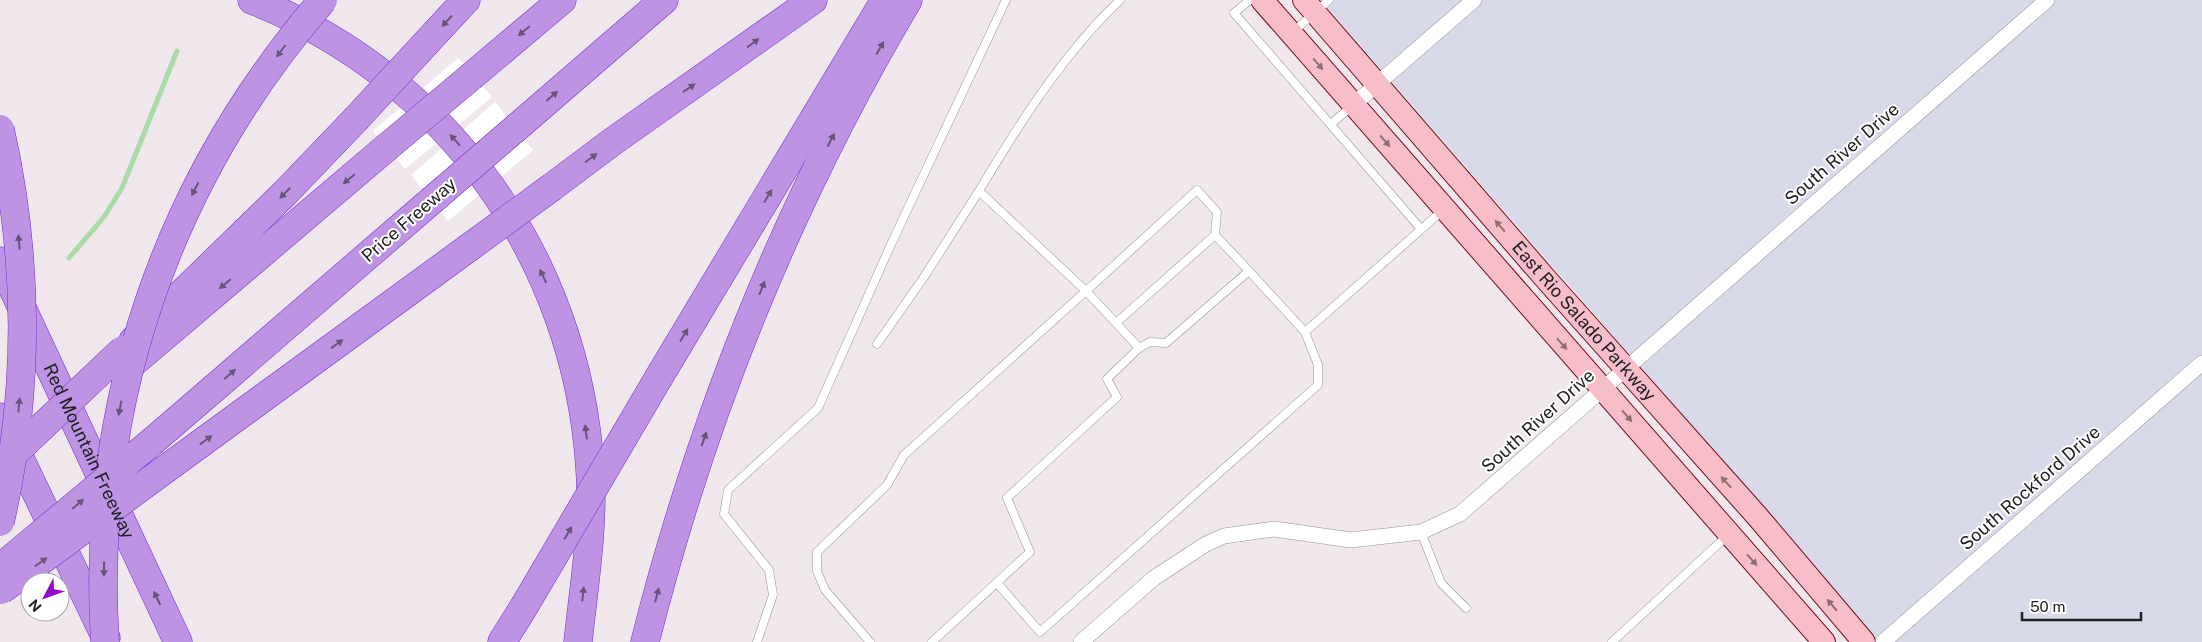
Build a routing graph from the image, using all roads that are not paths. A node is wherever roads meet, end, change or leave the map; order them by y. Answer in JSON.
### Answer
{"nodes":[{"id":1,"x":252,"y":0,"type":"edge"},
{"id":2,"x":323,"y":0,"type":"edge"},
{"id":3,"x":466,"y":0,"type":"edge"},
{"id":4,"x":562,"y":0,"type":"edge"},
{"id":5,"x":664,"y":0,"type":"edge"},
{"id":6,"x":813,"y":0,"type":"edge"},
{"id":7,"x":885,"y":0,"type":"edge"},
{"id":8,"x":908,"y":0,"type":"edge"},
{"id":9,"x":1006,"y":0,"type":"edge"},
{"id":10,"x":1120,"y":0,"type":"edge"},
{"id":11,"x":1250,"y":0,"type":"edge"},
{"id":12,"x":1262,"y":0,"type":"edge"},
{"id":13,"x":1474,"y":0,"type":"edge"},
{"id":14,"x":2048,"y":0,"type":"edge"},
{"id":15,"x":1316,"y":4,"type":"edge"},
{"id":16,"x":1291,"y":34,"type":"junction"},
{"id":17,"x":1377,"y":84,"type":"junction"},
{"id":18,"x":847,"y":85,"type":"junction"},
{"id":19,"x":1353,"y":105,"type":"junction"},
{"id":20,"x":1331,"y":124,"type":"junction"},
{"id":21,"x":0,"y":129,"type":"edge"},
{"id":22,"x":979,"y":191,"type":"junction"},
{"id":23,"x":1445,"y":209,"type":"junction"},
{"id":24,"x":1422,"y":229,"type":"junction"},
{"id":25,"x":1215,"y":234,"type":"junction"},
{"id":26,"x":0,"y":261,"type":"edge"},
{"id":27,"x":1249,"y":271,"type":"junction"},
{"id":28,"x":1086,"y":291,"type":"junction"},
{"id":29,"x":1116,"y":323,"type":"junction"},
{"id":30,"x":1305,"y":332,"type":"junction"},
{"id":31,"x":877,"y":344,"type":"dead end"},
{"id":32,"x":1139,"y":348,"type":"junction"},
{"id":33,"x":125,"y":359,"type":"junction"},
{"id":34,"x":2202,"y":363,"type":"edge"},
{"id":35,"x":1626,"y":368,"type":"junction"},
{"id":36,"x":1603,"y":388,"type":"junction"},
{"id":37,"x":0,"y":417,"type":"edge"},
{"id":38,"x":0,"y":466,"type":"edge"},
{"id":39,"x":0,"y":470,"type":"edge"},
{"id":40,"x":0,"y":522,"type":"edge"},
{"id":41,"x":1421,"y":532,"type":"junction"},
{"id":42,"x":1729,"y":534,"type":"junction"},
{"id":43,"x":0,"y":583,"type":"edge"},
{"id":44,"x":997,"y":583,"type":"junction"},
{"id":45,"x":1466,"y":608,"type":"dead end"},
{"id":46,"x":107,"y":642,"type":"edge"},
{"id":47,"x":178,"y":642,"type":"edge"},
{"id":48,"x":502,"y":642,"type":"edge"},
{"id":49,"x":578,"y":642,"type":"edge"},
{"id":50,"x":645,"y":642,"type":"edge"},
{"id":51,"x":757,"y":642,"type":"edge"},
{"id":52,"x":870,"y":642,"type":"edge"},
{"id":53,"x":932,"y":642,"type":"edge"},
{"id":54,"x":1081,"y":642,"type":"edge"},
{"id":55,"x":1612,"y":642,"type":"edge"},
{"id":56,"x":1824,"y":642,"type":"edge"},
{"id":57,"x":1864,"y":642,"type":"edge"},
{"id":58,"x":1883,"y":642,"type":"edge"}],
"edges":[{"from":49,"to":1,"type":"highway","one_way":true},
{"from":2,"to":46,"type":"highway","one_way":true,"bridge":true},
{"from":3,"to":33,"type":"highway","one_way":true,"bridge":true},
{"from":4,"to":33,"type":"highway","one_way":true,"bridge":true},
{"from":43,"to":5,"type":"highway","name":"Price Freeway","one_way":true,"bridge":true},
{"from":43,"to":6,"type":"highway","one_way":true,"bridge":true},
{"from":7,"to":18,"type":"highway"},
{"from":18,"to":8,"type":"highway","one_way":true},
{"from":9,"to":51,"type":"lane"},
{"from":10,"to":22,"type":"lane"},
{"from":11,"to":20,"type":"lane"},
{"from":12,"to":16,"type":"main road","name":"East Rio Salado Parkway"},
{"from":13,"to":17,"type":"street"},
{"from":14,"to":35,"type":"street","name":"South River Drive"},
{"from":15,"to":16,"type":"lane"},
{"from":15,"to":17,"type":"main road","name":"East Rio Salado Parkway"},
{"from":16,"to":19,"type":"main road","name":"East Rio Salado Parkway","one_way":true},
{"from":17,"to":19,"type":"street"},
{"from":35,"to":17,"type":"main road","name":"East Rio Salado Parkway","one_way":true},
{"from":48,"to":18,"type":"highway","one_way":true,"bridge":true},
{"from":50,"to":18,"type":"highway","one_way":true},
{"from":19,"to":20,"type":"lane"},
{"from":19,"to":23,"type":"main road","name":"East Rio Salado Parkway","one_way":true},
{"from":20,"to":24,"type":"lane"},
{"from":40,"to":21,"type":"highway","one_way":true,"bridge":true},
{"from":22,"to":28,"type":"lane"},
{"from":22,"to":31,"type":"lane"},
{"from":23,"to":24,"type":"lane"},
{"from":23,"to":36,"type":"main road","name":"East Rio Salado Parkway","one_way":true},
{"from":24,"to":30,"type":"lane"},
{"from":25,"to":27,"type":"lane"},
{"from":25,"to":28,"type":"lane"},
{"from":25,"to":29,"type":"lane"},
{"from":47,"to":26,"type":"highway","name":"Red Mountain Freeway","one_way":true},
{"from":27,"to":30,"type":"lane"},
{"from":27,"to":32,"type":"lane"},
{"from":28,"to":29,"type":"lane"},
{"from":28,"to":52,"type":"lane"},
{"from":29,"to":32,"type":"lane"},
{"from":30,"to":44,"type":"lane"},
{"from":32,"to":44,"type":"lane"},
{"from":33,"to":38,"type":"highway","bridge":true},
{"from":33,"to":39,"type":"highway"},
{"from":34,"to":58,"type":"street","name":"South Rockford Drive"},
{"from":35,"to":36,"type":"street","name":"South River Drive"},
{"from":57,"to":35,"type":"main road","name":"East Rio Salado Parkway","one_way":true},
{"from":36,"to":41,"type":"street","name":"South River Drive"},
{"from":36,"to":42,"type":"main road","name":"East Rio Salado Parkway","one_way":true},
{"from":37,"to":46,"type":"highway"},
{"from":41,"to":45,"type":"lane"},
{"from":41,"to":54,"type":"street","name":"South River Drive"},
{"from":42,"to":55,"type":"lane"},
{"from":42,"to":56,"type":"main road","name":"East Rio Salado Parkway","one_way":true},
{"from":44,"to":53,"type":"lane"}]}
